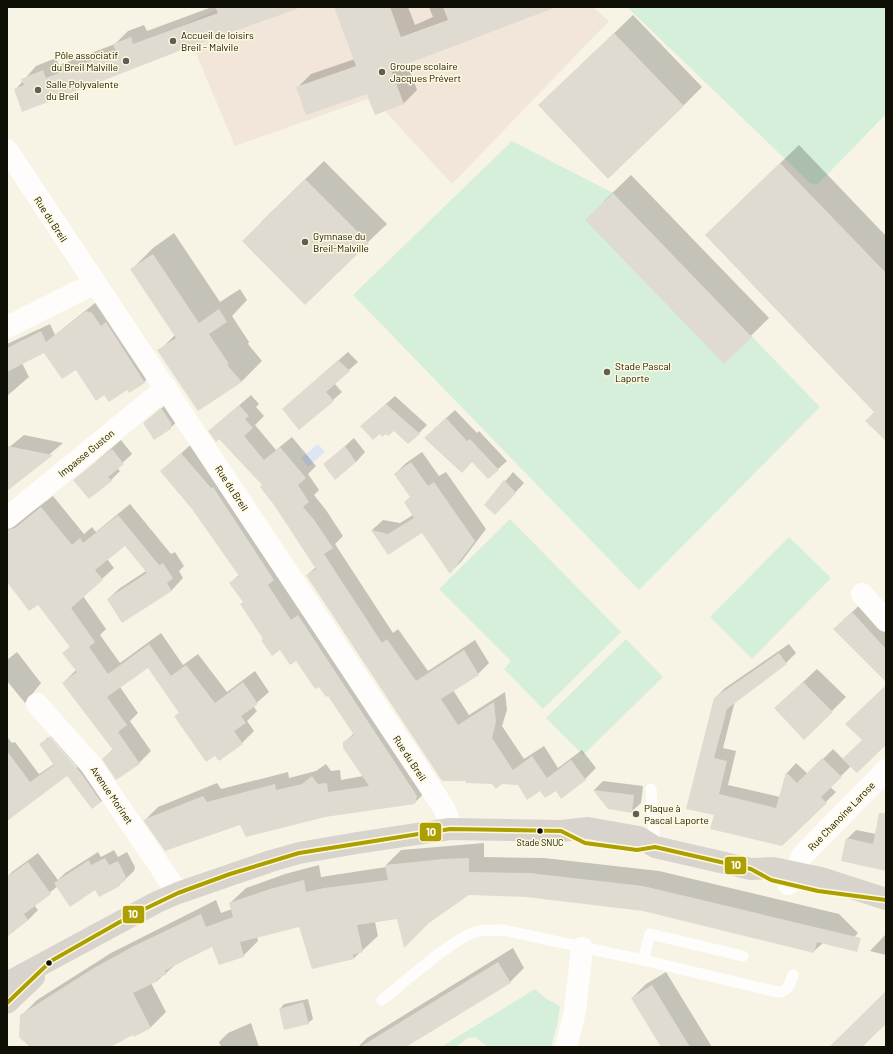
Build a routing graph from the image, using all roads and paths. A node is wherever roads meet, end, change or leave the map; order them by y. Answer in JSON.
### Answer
{"nodes":[{"id":1,"x":7,"y":150,"type":"edge"},
{"id":2,"x":94,"y":283,"type":"junction"},
{"id":3,"x":7,"y":327,"type":"edge"},
{"id":4,"x":166,"y":388,"type":"junction"},
{"id":5,"x":7,"y":518,"type":"edge"},
{"id":6,"x":862,"y":594,"type":"dead end"},
{"id":7,"x":886,"y":621,"type":"edge"},
{"id":8,"x":37,"y":704,"type":"dead end"},
{"id":9,"x":886,"y":770,"type":"edge"},
{"id":10,"x":651,"y":789,"type":"dead end"},
{"id":11,"x":450,"y":829,"type":"junction"},
{"id":12,"x":655,"y":847,"type":"junction"},
{"id":13,"x":792,"y":879,"type":"junction"},
{"id":14,"x":178,"y":893,"type":"junction"},
{"id":15,"x":886,"y":900,"type":"edge"},
{"id":16,"x":582,"y":948,"type":"junction"},
{"id":17,"x":743,"y":956,"type":"dead end"},
{"id":18,"x":643,"y":960,"type":"junction"},
{"id":19,"x":51,"y":961,"type":"junction"},
{"id":20,"x":793,"y":975,"type":"dead end"},
{"id":21,"x":7,"y":983,"type":"edge"},
{"id":22,"x":382,"y":1000,"type":"dead end"},
{"id":23,"x":7,"y":1003,"type":"edge"},
{"id":24,"x":566,"y":1047,"type":"edge"}],
"edges":[{"from":1,"to":2,"type":"street","name":"Rue du Breil"},
{"from":2,"to":3,"type":"street"},
{"from":2,"to":4,"type":"street","name":"Rue du Breil"},
{"from":4,"to":5,"type":"street","name":"Impasse Guston"},
{"from":4,"to":11,"type":"street","name":"Rue du Breil"},
{"from":6,"to":7,"type":"street"},
{"from":8,"to":14,"type":"street","name":"Avenue Morinet"},
{"from":9,"to":13,"type":"street","name":"Rue Chanoine Larose"},
{"from":10,"to":12,"type":"lane"},
{"from":11,"to":12,"type":"main road"},
{"from":11,"to":14,"type":"main road"},
{"from":12,"to":13,"type":"main road"},
{"from":13,"to":15,"type":"main road"},
{"from":14,"to":19,"type":"main road"},
{"from":16,"to":18,"type":"lane"},
{"from":16,"to":22,"type":"lane"},
{"from":16,"to":24,"type":"street"},
{"from":17,"to":18,"type":"lane"},
{"from":18,"to":20,"type":"lane"},
{"from":19,"to":21,"type":"main road"},
{"from":19,"to":23,"type":"main road"}]}
